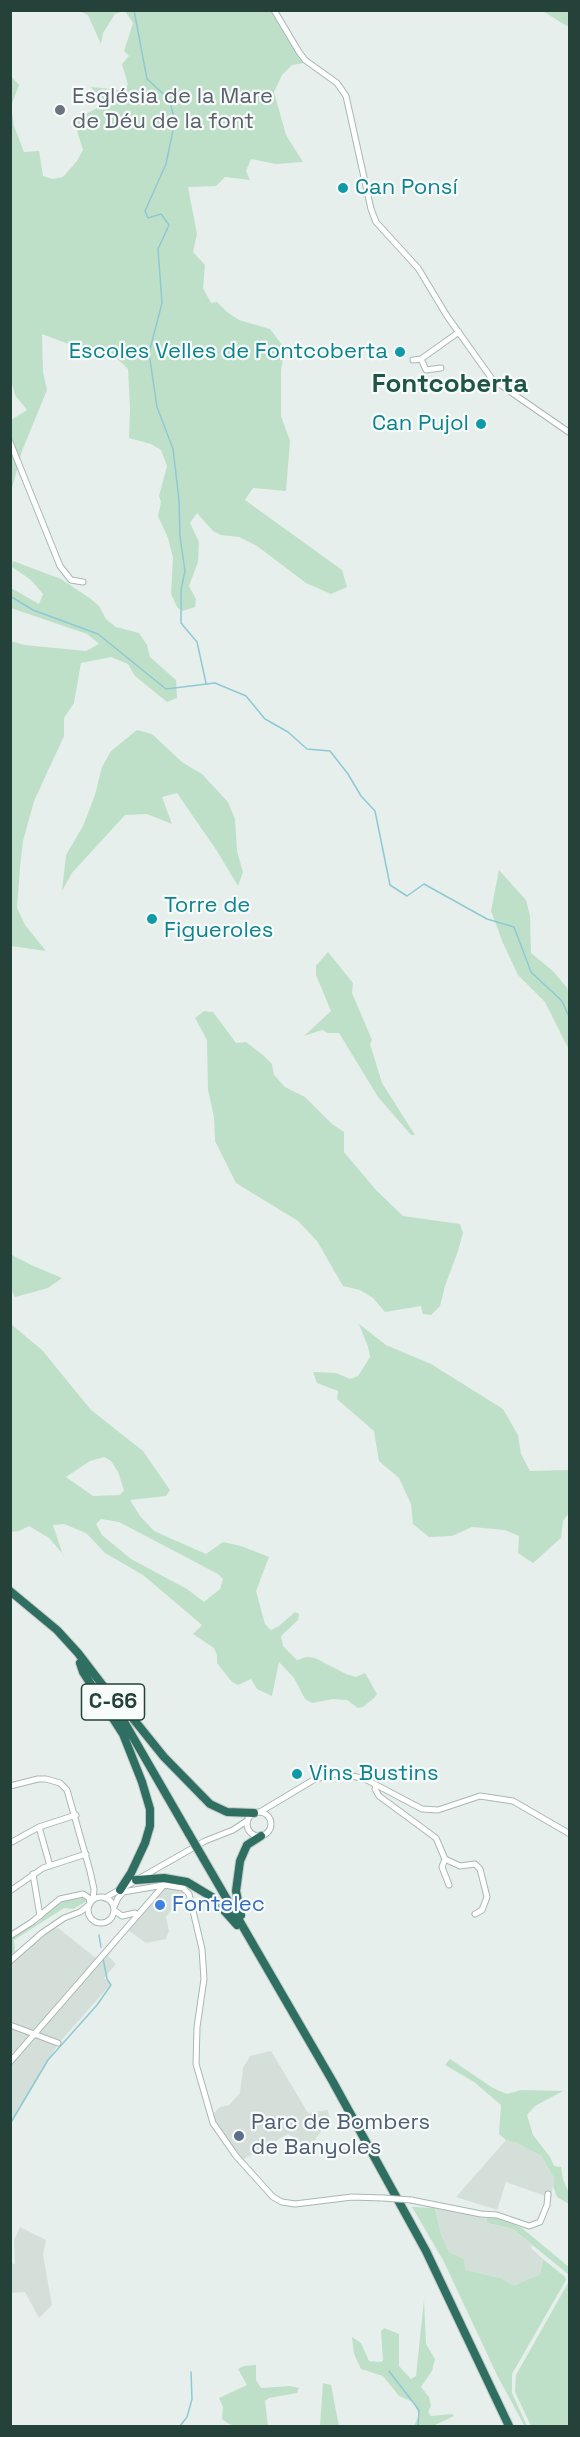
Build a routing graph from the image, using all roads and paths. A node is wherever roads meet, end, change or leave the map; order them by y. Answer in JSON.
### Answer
{"nodes":[{"id":1,"x":274,"y":10,"type":"edge"},
{"id":2,"x":459,"y":332,"type":"junction"},
{"id":3,"x":421,"y":359,"type":"junction"},
{"id":4,"x":413,"y":360,"type":"dead end"},
{"id":5,"x":441,"y":368,"type":"dead end"},
{"id":6,"x":570,"y":433,"type":"edge"},
{"id":7,"x":10,"y":442,"type":"edge"},
{"id":8,"x":83,"y":582,"type":"dead end"},
{"id":9,"x":10,"y":1591,"type":"edge"},
{"id":10,"x":10,"y":1597,"type":"edge"},
{"id":11,"x":82,"y":1662,"type":"junction"},
{"id":12,"x":376,"y":1785,"type":"junction"},
{"id":13,"x":10,"y":1786,"type":"edge"},
{"id":14,"x":274,"y":1804,"type":"junction"},
{"id":15,"x":76,"y":1815,"type":"junction"},
{"id":16,"x":254,"y":1815,"type":"junction"},
{"id":17,"x":271,"y":1821,"type":"junction"},
{"id":18,"x":39,"y":1827,"type":"junction"},
{"id":19,"x":233,"y":1830,"type":"junction"},
{"id":20,"x":251,"y":1832,"type":"junction"},
{"id":21,"x":570,"y":1834,"type":"edge"},
{"id":22,"x":261,"y":1836,"type":"junction"},
{"id":23,"x":10,"y":1843,"type":"edge"},
{"id":24,"x":86,"y":1854,"type":"junction"},
{"id":25,"x":444,"y":1857,"type":"junction"},
{"id":26,"x":202,"y":1858,"type":"junction"},
{"id":27,"x":50,"y":1866,"type":"junction"},
{"id":28,"x":33,"y":1874,"type":"junction"},
{"id":29,"x":136,"y":1880,"type":"junction"},
{"id":30,"x":164,"y":1885,"type":"junction"},
{"id":31,"x":449,"y":1885,"type":"dead end"},
{"id":32,"x":145,"y":1887,"type":"junction"},
{"id":33,"x":94,"y":1889,"type":"junction"},
{"id":34,"x":123,"y":1889,"type":"junction"},
{"id":35,"x":10,"y":1891,"type":"edge"},
{"id":36,"x":104,"y":1898,"type":"junction"},
{"id":37,"x":151,"y":1898,"type":"junction"},
{"id":38,"x":91,"y":1902,"type":"junction"},
{"id":39,"x":114,"y":1909,"type":"junction"},
{"id":40,"x":141,"y":1909,"type":"junction"},
{"id":41,"x":78,"y":1913,"type":"junction"},
{"id":42,"x":475,"y":1914,"type":"dead end"},
{"id":43,"x":40,"y":1916,"type":"junction"},
{"id":44,"x":91,"y":1918,"type":"junction"},
{"id":45,"x":237,"y":1925,"type":"junction"},
{"id":46,"x":10,"y":1936,"type":"edge"},
{"id":47,"x":250,"y":1938,"type":"junction"},
{"id":48,"x":10,"y":1961,"type":"edge"},
{"id":49,"x":10,"y":2025,"type":"edge"},
{"id":50,"x":34,"y":2035,"type":"junction"},
{"id":51,"x":58,"y":2043,"type":"dead end"},
{"id":52,"x":10,"y":2062,"type":"edge"},
{"id":53,"x":548,"y":2194,"type":"dead end"},
{"id":54,"x":508,"y":2427,"type":"edge"}],
"edges":[{"from":1,"to":2,"type":"street"},
{"from":2,"to":3,"type":"street"},
{"from":2,"to":6,"type":"street"},
{"from":3,"to":4,"type":"street"},
{"from":3,"to":5,"type":"street"},
{"from":7,"to":8,"type":"street"},
{"from":9,"to":11,"type":"highway","number":"C-66"},
{"from":10,"to":11,"type":"highway","number":"C-66"},
{"from":11,"to":16,"type":"highway"},
{"from":11,"to":26,"type":"highway","number":"C-66","bridge":true},
{"from":11,"to":34,"type":"highway"},
{"from":12,"to":14,"type":"street"},
{"from":12,"to":21,"type":"street"},
{"from":12,"to":25,"type":"street"},
{"from":13,"to":15,"type":"street"},
{"from":14,"to":16,"type":"street"},
{"from":14,"to":17,"type":"street"},
{"from":15,"to":18,"type":"street"},
{"from":15,"to":24,"type":"street"},
{"from":16,"to":17,"type":"street"},
{"from":16,"to":19,"type":"street"},
{"from":16,"to":20,"type":"street"},
{"from":17,"to":22,"type":"street"},
{"from":18,"to":23,"type":"street"},
{"from":18,"to":27,"type":"street"},
{"from":19,"to":20,"type":"street"},
{"from":19,"to":29,"type":"street"},
{"from":20,"to":22,"type":"street"},
{"from":22,"to":47,"type":"highway"},
{"from":24,"to":27,"type":"street"},
{"from":24,"to":33,"type":"street"},
{"from":25,"to":31,"type":"street"},
{"from":25,"to":42,"type":"street"},
{"from":26,"to":45,"type":"highway","number":"C-66"},
{"from":26,"to":47,"type":"highway","number":"C-66"},
{"from":27,"to":28,"type":"street"},
{"from":28,"to":35,"type":"street"},
{"from":28,"to":43,"type":"street"},
{"from":29,"to":34,"type":"street"},
{"from":29,"to":45,"type":"highway"},
{"from":30,"to":32,"type":"street"},
{"from":30,"to":37,"type":"street"},
{"from":30,"to":53,"type":"street","bridge":true},
{"from":32,"to":34,"type":"street"},
{"from":32,"to":37,"type":"street"},
{"from":33,"to":36,"type":"street"},
{"from":33,"to":38,"type":"street"},
{"from":34,"to":36,"type":"street"},
{"from":34,"to":39,"type":"street"},
{"from":36,"to":38,"type":"street"},
{"from":36,"to":39,"type":"street"},
{"from":37,"to":40,"type":"street"},
{"from":38,"to":41,"type":"street"},
{"from":38,"to":43,"type":"street"},
{"from":38,"to":44,"type":"street"},
{"from":39,"to":40,"type":"street"},
{"from":39,"to":44,"type":"street"},
{"from":40,"to":50,"type":"street"},
{"from":41,"to":44,"type":"street"},
{"from":41,"to":48,"type":"street"},
{"from":43,"to":46,"type":"street"},
{"from":45,"to":54,"type":"highway","number":"C-66"},
{"from":47,"to":54,"type":"highway","number":"C-66"},
{"from":49,"to":50,"type":"street"},
{"from":50,"to":51,"type":"street"},
{"from":50,"to":52,"type":"street"}]}
